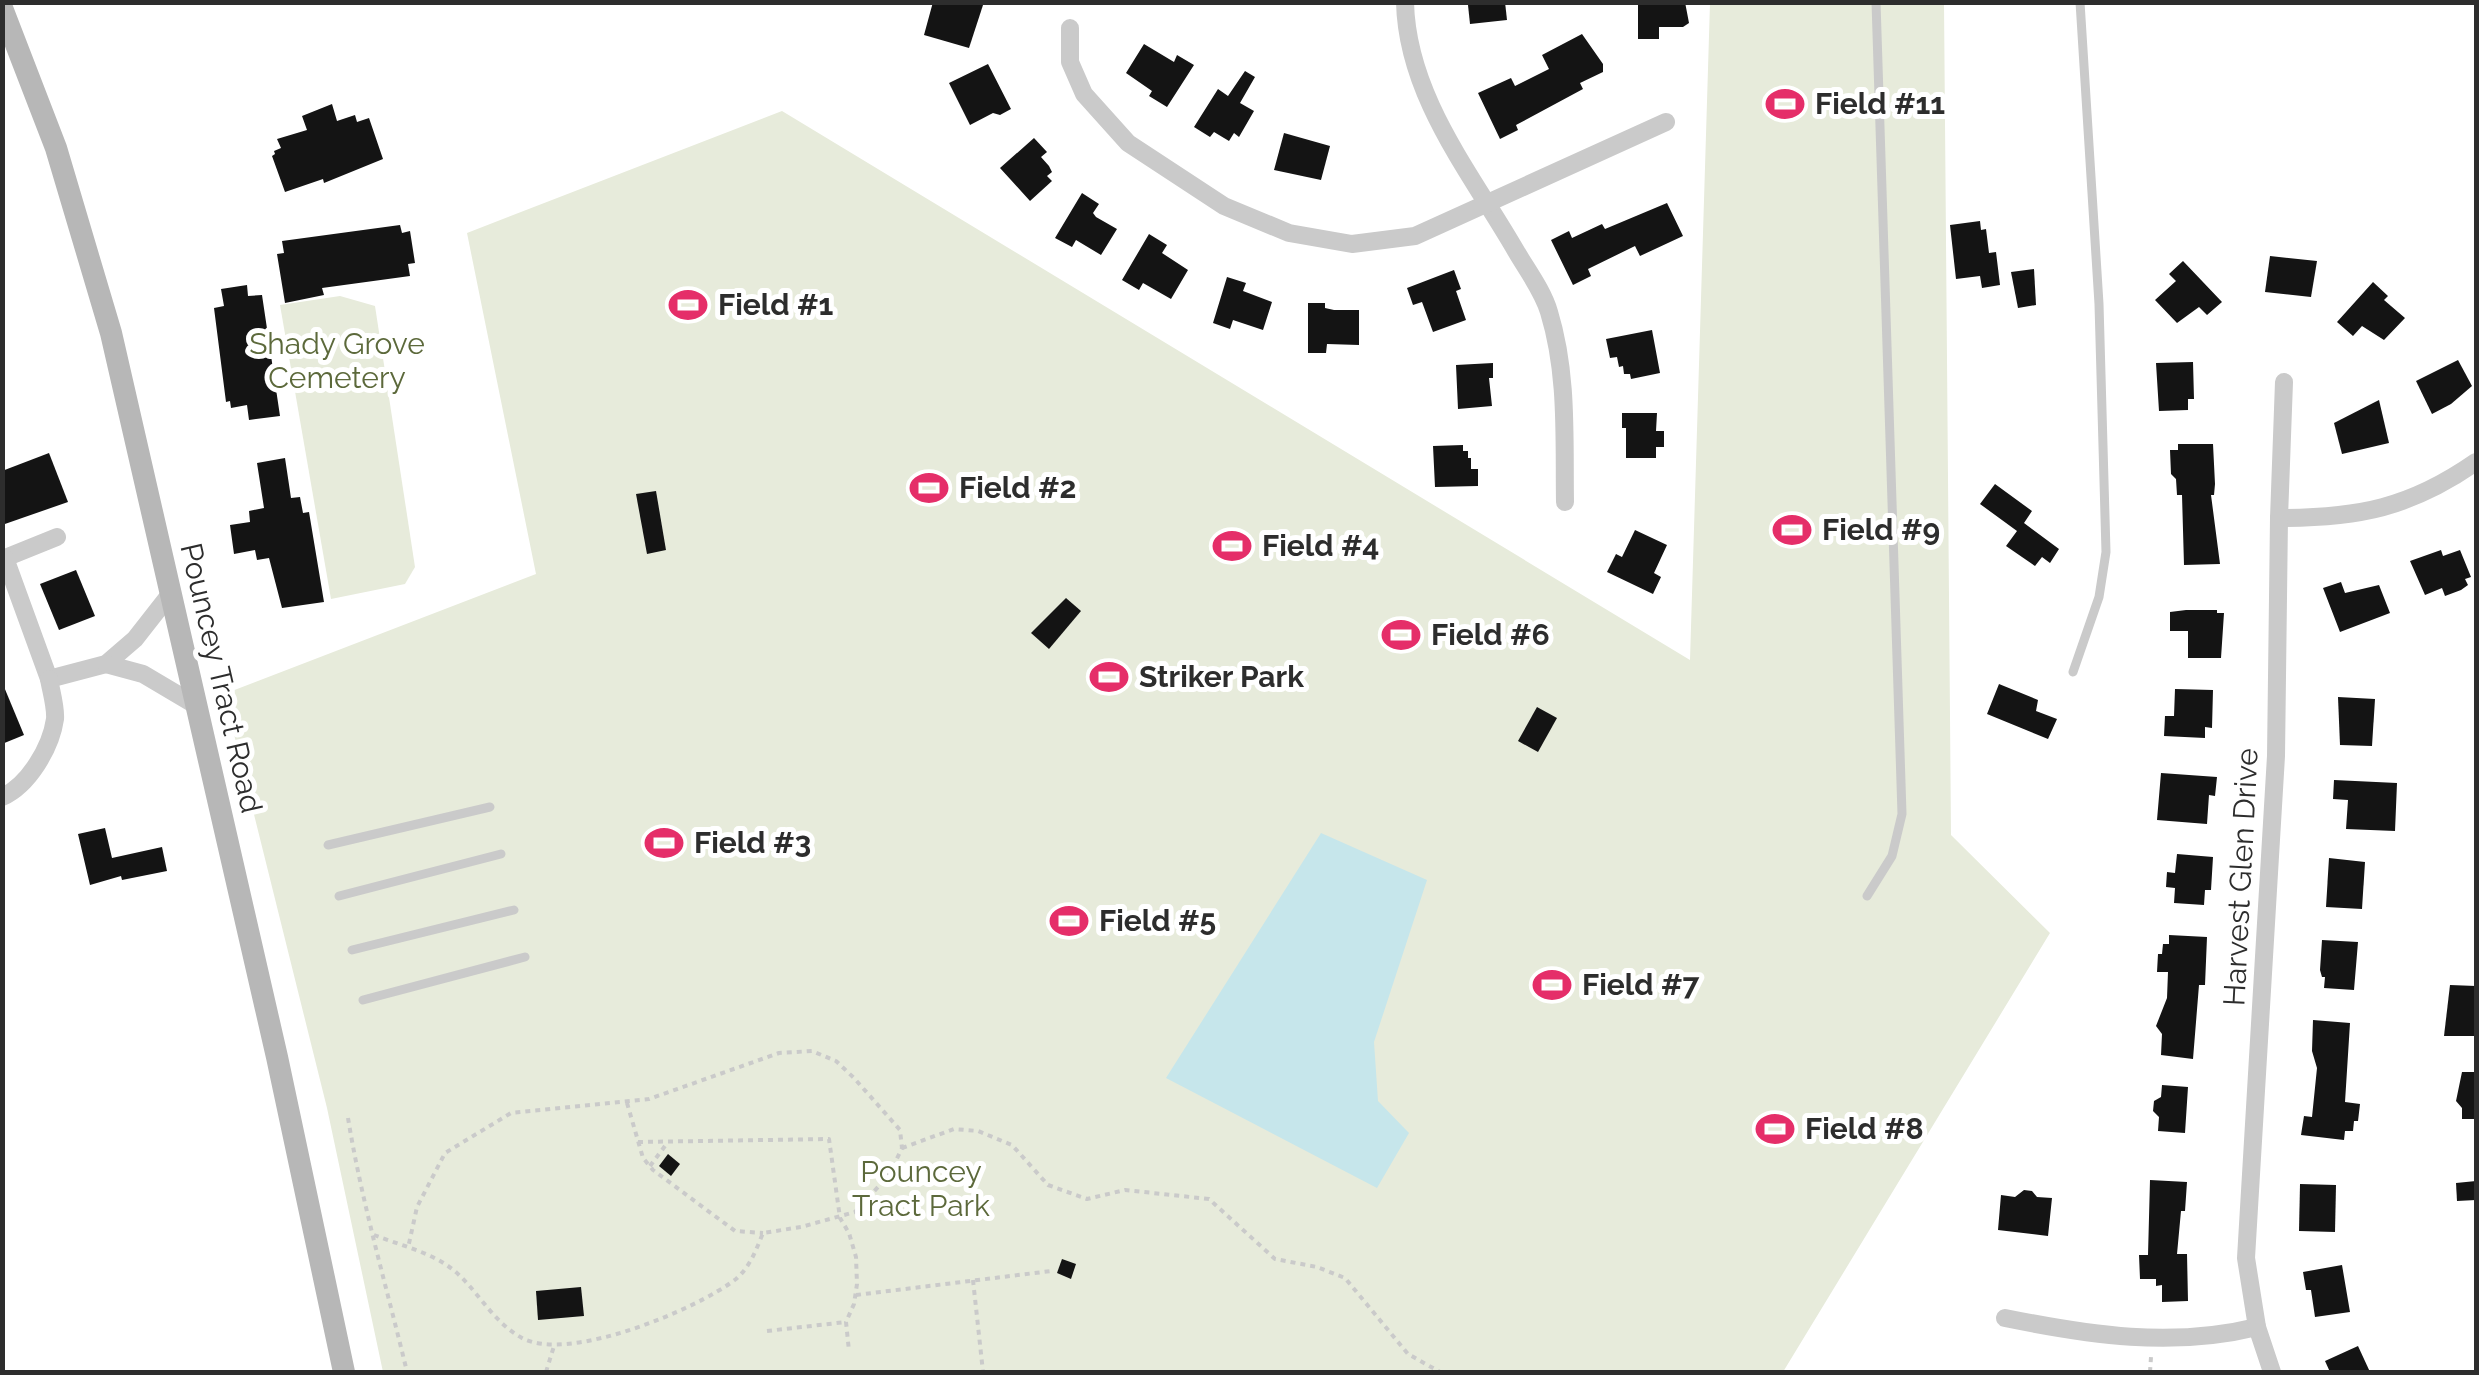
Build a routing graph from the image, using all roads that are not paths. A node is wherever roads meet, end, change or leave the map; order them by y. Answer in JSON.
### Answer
{"nodes":[{"id":1,"x":1406,"y":2,"type":"edge"},
{"id":2,"x":1876,"y":2,"type":"edge"},
{"id":3,"x":2080,"y":2,"type":"edge"},
{"id":4,"x":2,"y":8,"type":"edge"},
{"id":5,"x":1070,"y":28,"type":"dead end"},
{"id":6,"x":1666,"y":122,"type":"dead end"},
{"id":7,"x":1489,"y":205,"type":"junction"},
{"id":8,"x":2284,"y":382,"type":"dead end"},
{"id":9,"x":2476,"y":462,"type":"edge"},
{"id":10,"x":1564,"y":502,"type":"dead end"},
{"id":11,"x":2278,"y":518,"type":"junction"},
{"id":12,"x":57,"y":537,"type":"dead end"},
{"id":13,"x":4,"y":558,"type":"edge"},
{"id":14,"x":171,"y":592,"type":"junction"},
{"id":15,"x":106,"y":664,"type":"junction"},
{"id":16,"x":2073,"y":672,"type":"dead end"},
{"id":17,"x":49,"y":678,"type":"junction"},
{"id":18,"x":197,"y":706,"type":"junction"},
{"id":19,"x":2,"y":797,"type":"edge"},
{"id":20,"x":490,"y":807,"type":"dead end"},
{"id":21,"x":328,"y":845,"type":"dead end"},
{"id":22,"x":501,"y":854,"type":"dead end"},
{"id":23,"x":339,"y":896,"type":"dead end"},
{"id":24,"x":1867,"y":896,"type":"dead end"},
{"id":25,"x":514,"y":910,"type":"dead end"},
{"id":26,"x":352,"y":950,"type":"dead end"},
{"id":27,"x":524,"y":957,"type":"dead end"},
{"id":28,"x":363,"y":1000,"type":"dead end"},
{"id":29,"x":2005,"y":1318,"type":"dead end"},
{"id":30,"x":2257,"y":1328,"type":"junction"},
{"id":31,"x":344,"y":1372,"type":"edge"},
{"id":32,"x":2272,"y":1372,"type":"edge"}],
"edges":[{"from":1,"to":7,"type":"street"},
{"from":2,"to":24,"type":"lane"},
{"from":3,"to":16,"type":"lane"},
{"from":4,"to":14,"type":"main road","name":"Pouncey Tract Road"},
{"from":5,"to":7,"type":"street"},
{"from":6,"to":7,"type":"street"},
{"from":7,"to":10,"type":"street"},
{"from":8,"to":11,"type":"street","name":"Harvest Glen Drive"},
{"from":9,"to":11,"type":"street"},
{"from":11,"to":30,"type":"street","name":"Harvest Glen Drive"},
{"from":12,"to":13,"type":"street"},
{"from":13,"to":17,"type":"street"},
{"from":14,"to":15,"type":"street"},
{"from":14,"to":18,"type":"main road","name":"Pouncey Tract Road"},
{"from":15,"to":17,"type":"street"},
{"from":15,"to":18,"type":"street"},
{"from":17,"to":19,"type":"street"},
{"from":18,"to":31,"type":"main road","name":"Pouncey Tract Road"},
{"from":20,"to":21,"type":"lane"},
{"from":22,"to":23,"type":"lane"},
{"from":25,"to":26,"type":"lane"},
{"from":27,"to":28,"type":"lane"},
{"from":29,"to":30,"type":"street"},
{"from":30,"to":32,"type":"street","name":"Harvest Glen Drive"}]}
